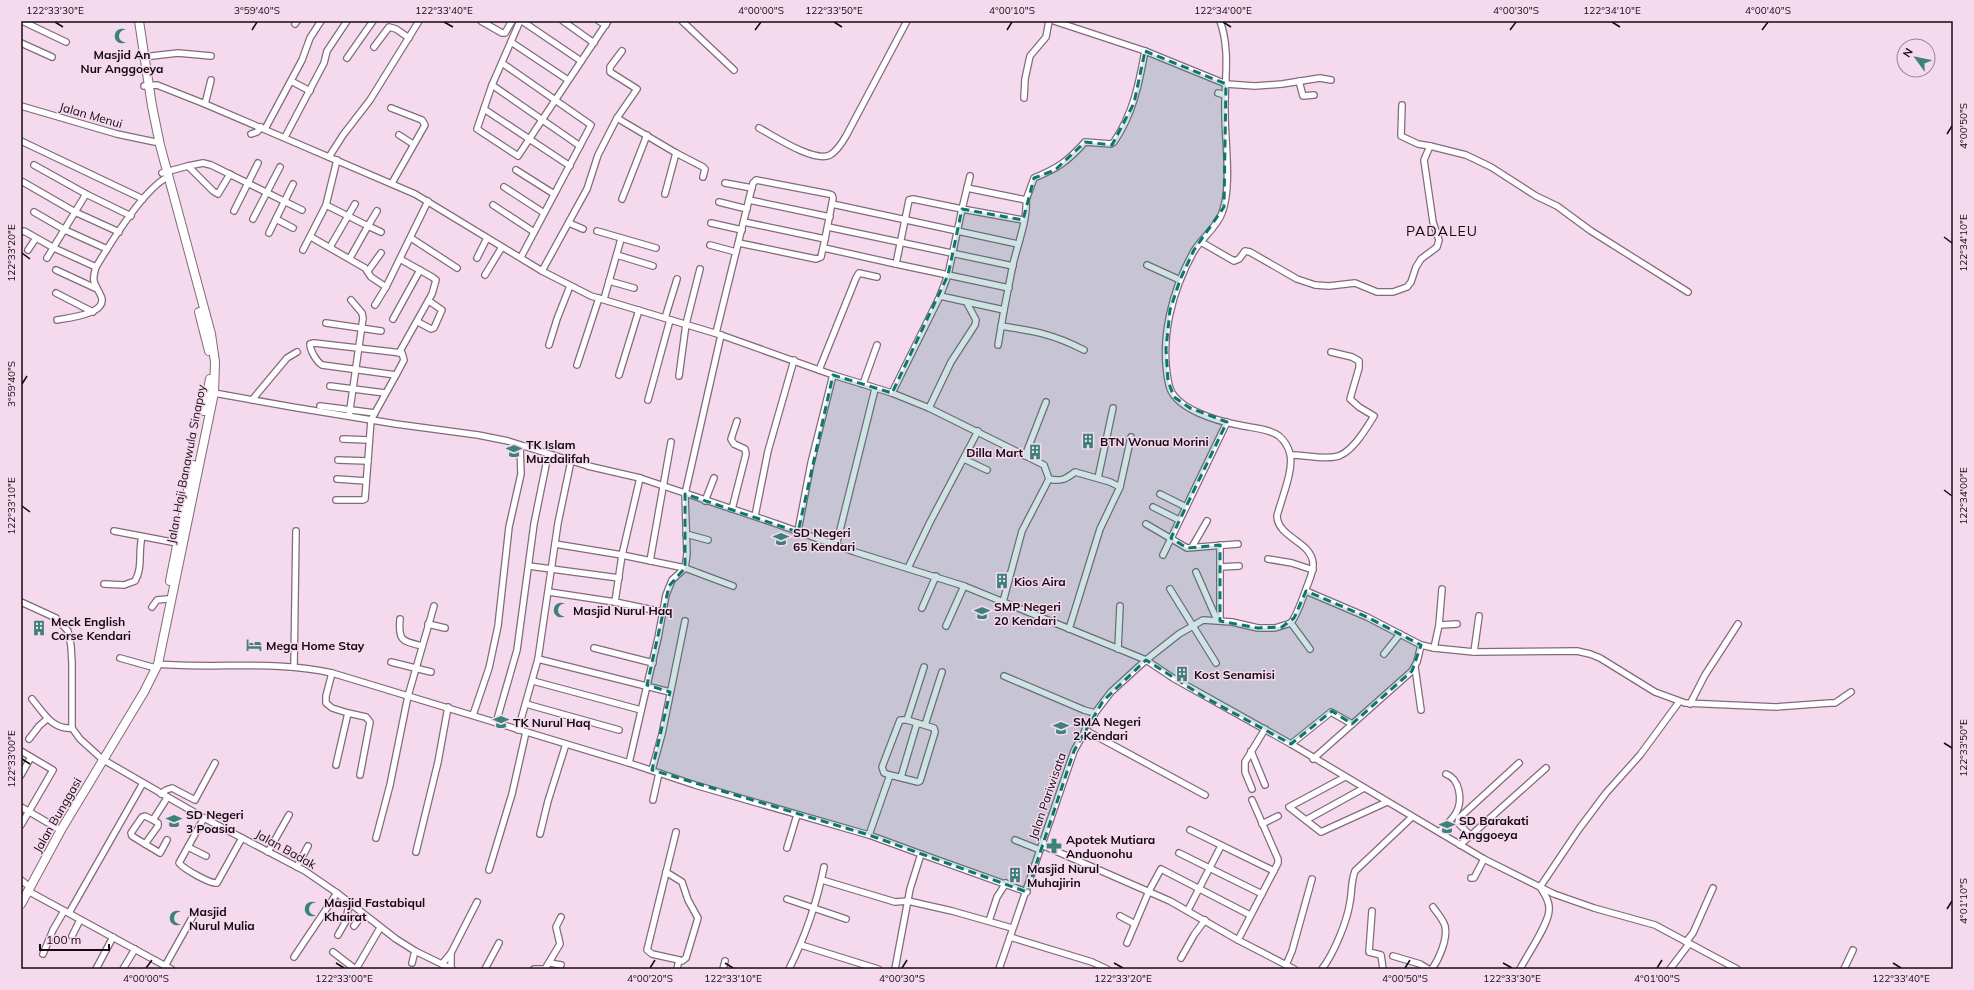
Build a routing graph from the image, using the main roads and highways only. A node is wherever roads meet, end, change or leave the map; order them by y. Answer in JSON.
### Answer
{"nodes":[{"id":1,"x":133,"y":21,"type":"edge"},
{"id":2,"x":139,"y":21,"type":"edge"},
{"id":3,"x":146,"y":86,"type":"junction"},
{"id":4,"x":165,"y":174,"type":"junction"},
{"id":5,"x":213,"y":374,"type":"junction"},
{"id":6,"x":160,"y":649,"type":"junction"},
{"id":7,"x":101,"y":757,"type":"junction"},
{"id":8,"x":24,"y":887,"type":"edge"},
{"id":9,"x":21,"y":904,"type":"edge"}],
"edges":[{"from":1,"to":3,"type":"highway","name":"Jalan Haji Banawula Sinapoy"},
{"from":2,"to":3,"type":"highway","name":"Jalan Haji Banawula Sinapoy"},
{"from":3,"to":4,"type":"highway","name":"Jalan Haji Banawula Sinapoy"},
{"from":3,"to":4,"type":"highway","name":"Jalan Haji Banawula Sinapoy"},
{"from":4,"to":5,"type":"highway","name":"Jalan Haji Banawula Sinapoy"},
{"from":5,"to":6,"type":"highway","name":"Jalan Haji Banawula Sinapoy"},
{"from":5,"to":6,"type":"highway","name":"Jalan Haji Banawula Sinapoy"},
{"from":6,"to":7,"type":"highway","name":"Jalan Haji Banawula Sinapoy"},
{"from":7,"to":8,"type":"highway","name":"Jalan Bunggasi"},
{"from":7,"to":8,"type":"highway","name":"Jalan Bunggasi"},
{"from":8,"to":9,"type":"highway","name":"Jalan Bunggasi"}]}
